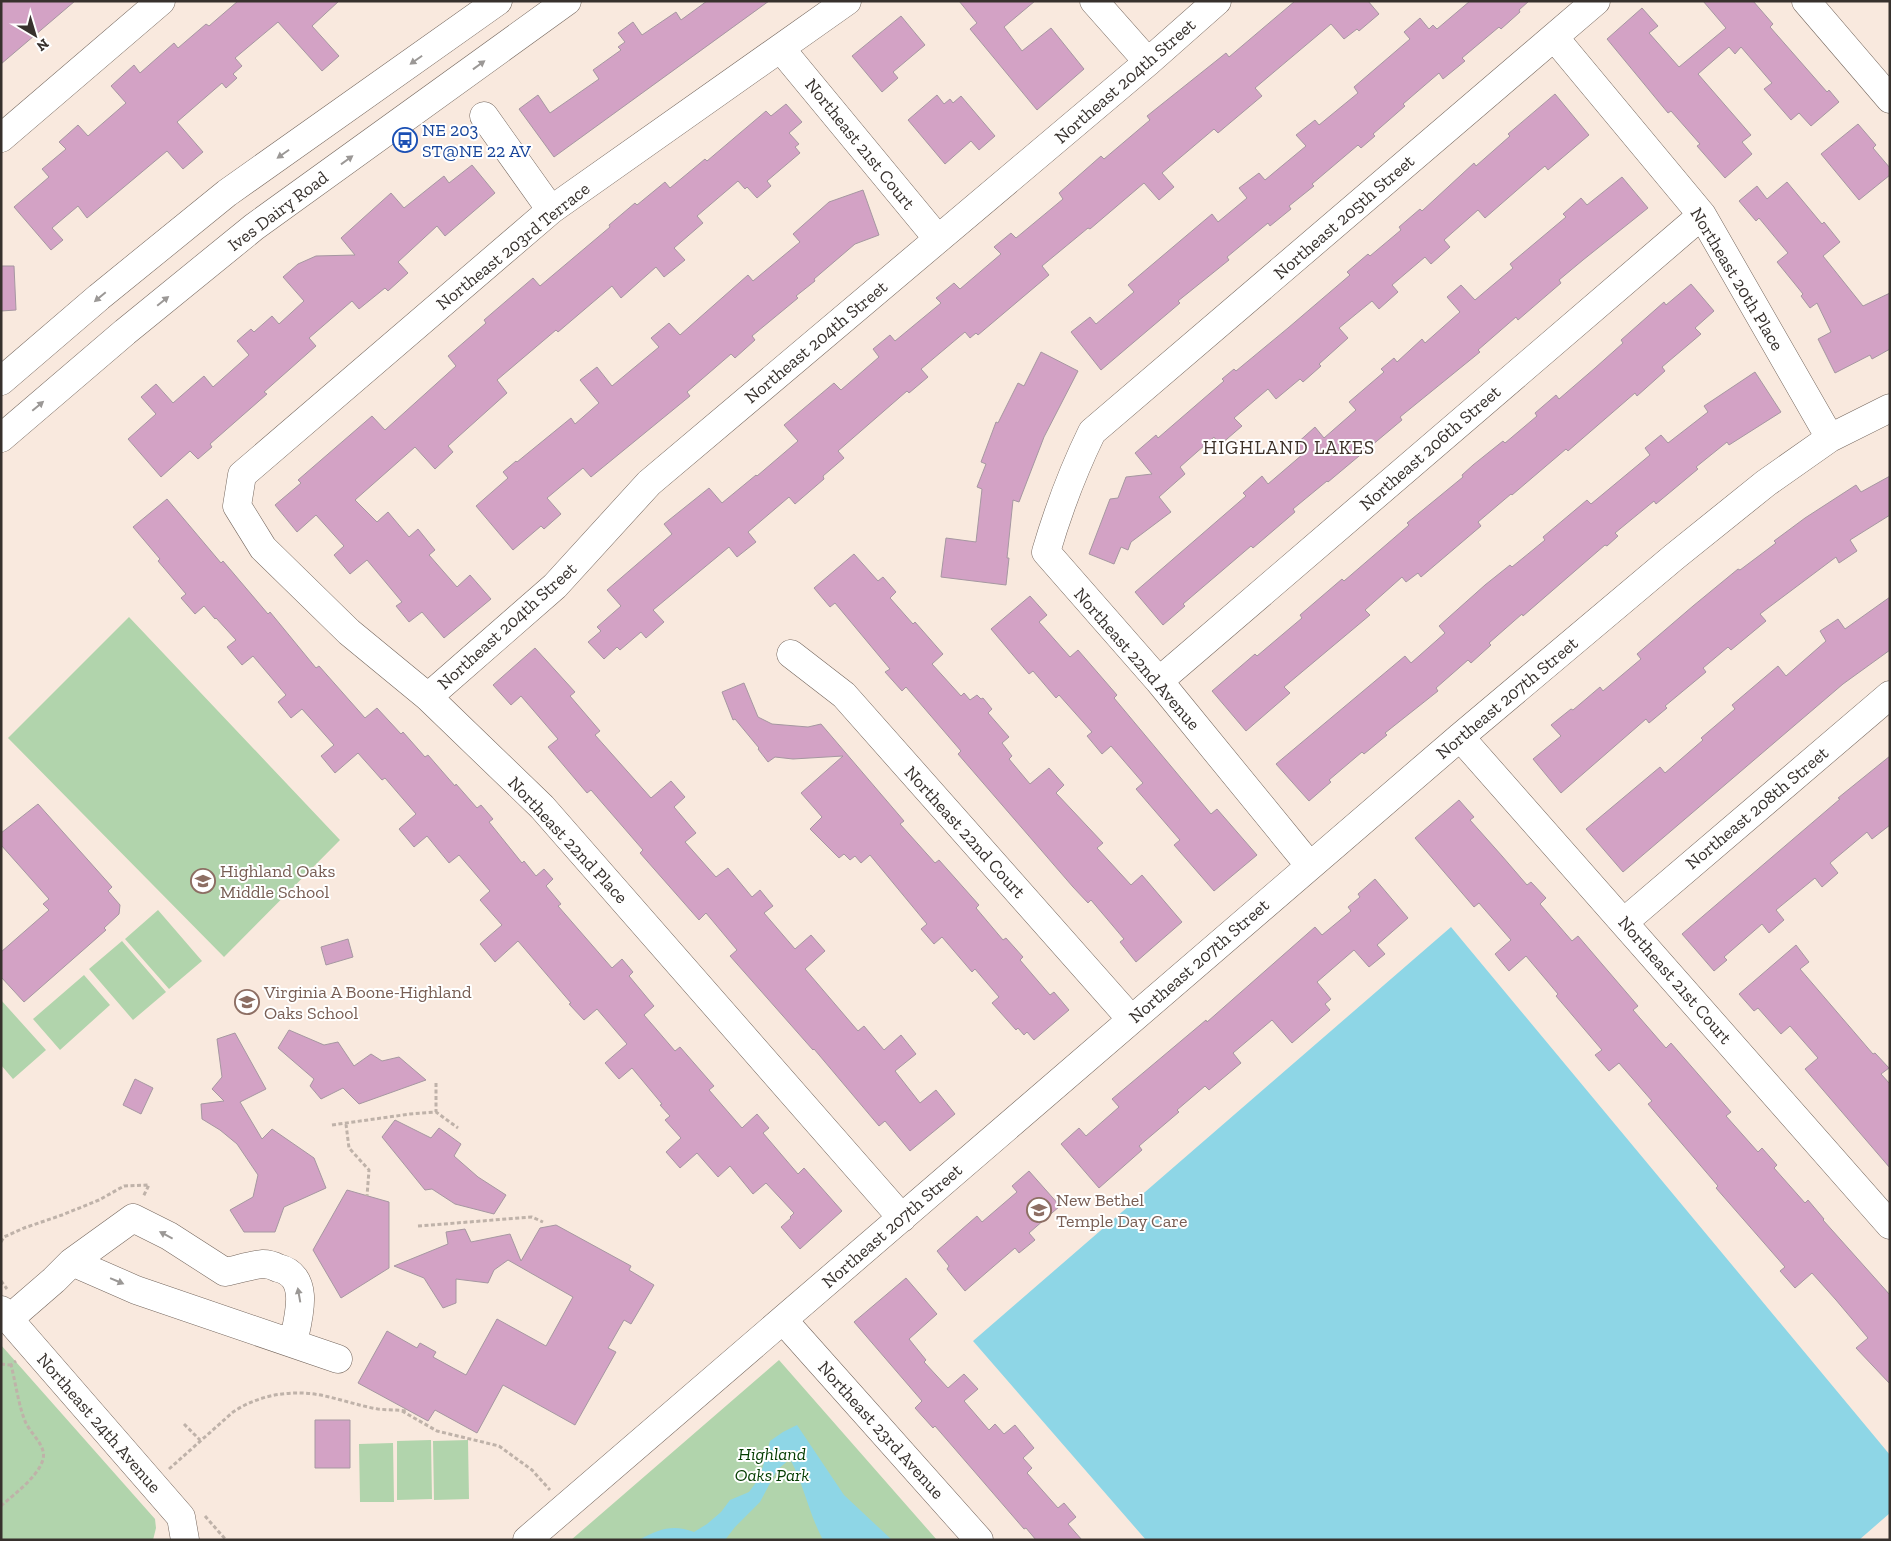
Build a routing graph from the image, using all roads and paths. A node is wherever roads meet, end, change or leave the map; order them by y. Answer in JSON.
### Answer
{"nodes":[{"id":1,"x":161,"y":1,"type":"edge"},
{"id":2,"x":498,"y":1,"type":"edge"},
{"id":3,"x":567,"y":1,"type":"edge"},
{"id":4,"x":847,"y":1,"type":"edge"},
{"id":5,"x":1094,"y":1,"type":"edge"},
{"id":6,"x":1217,"y":1,"type":"edge"},
{"id":7,"x":1596,"y":1,"type":"edge"},
{"id":8,"x":1806,"y":1,"type":"edge"},
{"id":9,"x":1554,"y":37,"type":"junction"},
{"id":10,"x":782,"y":49,"type":"junction"},
{"id":11,"x":1148,"y":62,"type":"junction"},
{"id":12,"x":1890,"y":99,"type":"edge"},
{"id":13,"x":484,"y":116,"type":"dead end"},
{"id":14,"x":1,"y":138,"type":"edge"},
{"id":15,"x":551,"y":210,"type":"junction"},
{"id":16,"x":1702,"y":215,"type":"junction"},
{"id":17,"x":938,"y":239,"type":"junction"},
{"id":18,"x":1,"y":381,"type":"edge"},
{"id":19,"x":1890,"y":408,"type":"edge"},
{"id":20,"x":1092,"y":432,"type":"joint"},
{"id":21,"x":1,"y":438,"type":"edge"},
{"id":22,"x":1830,"y":438,"type":"junction"},
{"id":23,"x":242,"y":475,"type":"joint"},
{"id":24,"x":791,"y":654,"type":"dead end"},
{"id":25,"x":1159,"y":681,"type":"junction"},
{"id":26,"x":1890,"y":695,"type":"edge"},
{"id":27,"x":428,"y":697,"type":"junction"},
{"id":28,"x":1460,"y":737,"type":"junction"},
{"id":29,"x":1310,"y":866,"type":"junction"},
{"id":30,"x":1624,"y":922,"type":"junction"},
{"id":31,"x":1131,"y":1019,"type":"junction"},
{"id":32,"x":436,"y":1083,"type":"dead end"},
{"id":33,"x":436,"y":1112,"type":"junction"},
{"id":34,"x":346,"y":1124,"type":"junction"},
{"id":35,"x":332,"y":1125,"type":"dead end"},
{"id":36,"x":458,"y":1128,"type":"dead end"},
{"id":37,"x":368,"y":1196,"type":"dead end"},
{"id":38,"x":133,"y":1218,"type":"junction"},
{"id":39,"x":902,"y":1218,"type":"junction"},
{"id":40,"x":543,"y":1222,"type":"dead end"},
{"id":41,"x":1890,"y":1225,"type":"edge"},
{"id":42,"x":418,"y":1226,"type":"dead end"},
{"id":43,"x":1,"y":1242,"type":"edge"},
{"id":44,"x":72,"y":1262,"type":"junction"},
{"id":45,"x":5,"y":1315,"type":"edge"},
{"id":46,"x":783,"y":1320,"type":"junction"},
{"id":47,"x":292,"y":1343,"type":"junction"},
{"id":48,"x":32,"y":1346,"type":"junction"},
{"id":49,"x":338,"y":1359,"type":"dead end"},
{"id":50,"x":1,"y":1364,"type":"edge"},
{"id":51,"x":11,"y":1365,"type":"junction"},
{"id":52,"x":401,"y":1410,"type":"junction"},
{"id":53,"x":408,"y":1411,"type":"dead end"},
{"id":54,"x":184,"y":1424,"type":"dead end"},
{"id":55,"x":200,"y":1440,"type":"junction"},
{"id":56,"x":167,"y":1471,"type":"dead end"},
{"id":57,"x":1,"y":1506,"type":"edge"},
{"id":58,"x":565,"y":1507,"type":"junction"},
{"id":59,"x":185,"y":1540,"type":"edge"},
{"id":60,"x":527,"y":1540,"type":"edge"},
{"id":61,"x":979,"y":1540,"type":"edge"}],
"edges":[{"from":1,"to":14,"type":"street"},
{"from":2,"to":18,"type":"street","one_way":true},
{"from":21,"to":3,"type":"street","name":"Ives Dairy Road","one_way":true},
{"from":4,"to":10,"type":"street","name":"Northeast 203rd Terrace"},
{"from":5,"to":11,"type":"street"},
{"from":6,"to":11,"type":"street","name":"Northeast 204th Street"},
{"from":7,"to":9,"type":"street","name":"Northeast 205th Street"},
{"from":8,"to":12,"type":"street"},
{"from":9,"to":16,"type":"street","name":"Northeast 20th Place"},
{"from":9,"to":20,"type":"street","name":"Northeast 205th Street"},
{"from":10,"to":15,"type":"street","name":"Northeast 203rd Terrace"},
{"from":10,"to":17,"type":"street","name":"Northeast 21st Court"},
{"from":11,"to":17,"type":"street","name":"Northeast 204th Street"},
{"from":13,"to":15,"type":"street"},
{"from":15,"to":23,"type":"street","name":"Northeast 203rd Terrace"},
{"from":16,"to":22,"type":"street","name":"Northeast 20th Place"},
{"from":16,"to":25,"type":"street","name":"Northeast 206th Street"},
{"from":17,"to":27,"type":"street","name":"Northeast 204th Street"},
{"from":19,"to":22,"type":"street","name":"Northeast 207th Street"},
{"from":20,"to":25,"type":"street","name":"Northeast 22nd Avenue"},
{"from":22,"to":28,"type":"street","name":"Northeast 207th Street"},
{"from":23,"to":27,"type":"street","name":"Northeast 22nd Place"},
{"from":24,"to":31,"type":"street","name":"Northeast 22nd Court"},
{"from":25,"to":29,"type":"street","name":"Northeast 22nd Avenue"},
{"from":26,"to":30,"type":"street","name":"Northeast 208th Street"},
{"from":27,"to":39,"type":"street","name":"Northeast 22nd Place"},
{"from":28,"to":29,"type":"street","name":"Northeast 207th Street"},
{"from":28,"to":30,"type":"street","name":"Northeast 21st Court"},
{"from":29,"to":31,"type":"street","name":"Northeast 207th Street"},
{"from":30,"to":41,"type":"street","name":"Northeast 21st Court"},
{"from":31,"to":39,"type":"street","name":"Northeast 207th Street"},
{"from":32,"to":33,"type":"path"},
{"from":33,"to":34,"type":"path"},
{"from":33,"to":36,"type":"path"},
{"from":34,"to":35,"type":"path"},
{"from":34,"to":37,"type":"path"},
{"from":38,"to":43,"type":"path"},
{"from":38,"to":44,"type":"street"},
{"from":47,"to":38,"type":"street","one_way":true},
{"from":39,"to":46,"type":"street","name":"Northeast 207th Street"},
{"from":40,"to":42,"type":"path"},
{"from":44,"to":45,"type":"street"},
{"from":44,"to":47,"type":"street","one_way":true},
{"from":45,"to":48,"type":"street","name":"Northeast 24th Avenue"},
{"from":46,"to":58,"type":"street","name":"Northeast 207th Street"},
{"from":46,"to":61,"type":"street","name":"Northeast 23rd Avenue"},
{"from":47,"to":49,"type":"street"},
{"from":48,"to":51,"type":"path"},
{"from":48,"to":59,"type":"street","name":"Northeast 24th Avenue"},
{"from":50,"to":51,"type":"path"},
{"from":51,"to":57,"type":"path"},
{"from":52,"to":53,"type":"path"},
{"from":52,"to":55,"type":"path"},
{"from":52,"to":58,"type":"path"},
{"from":54,"to":55,"type":"path"},
{"from":55,"to":56,"type":"path"},
{"from":58,"to":60,"type":"street","name":"Northeast 207th Street"}]}
